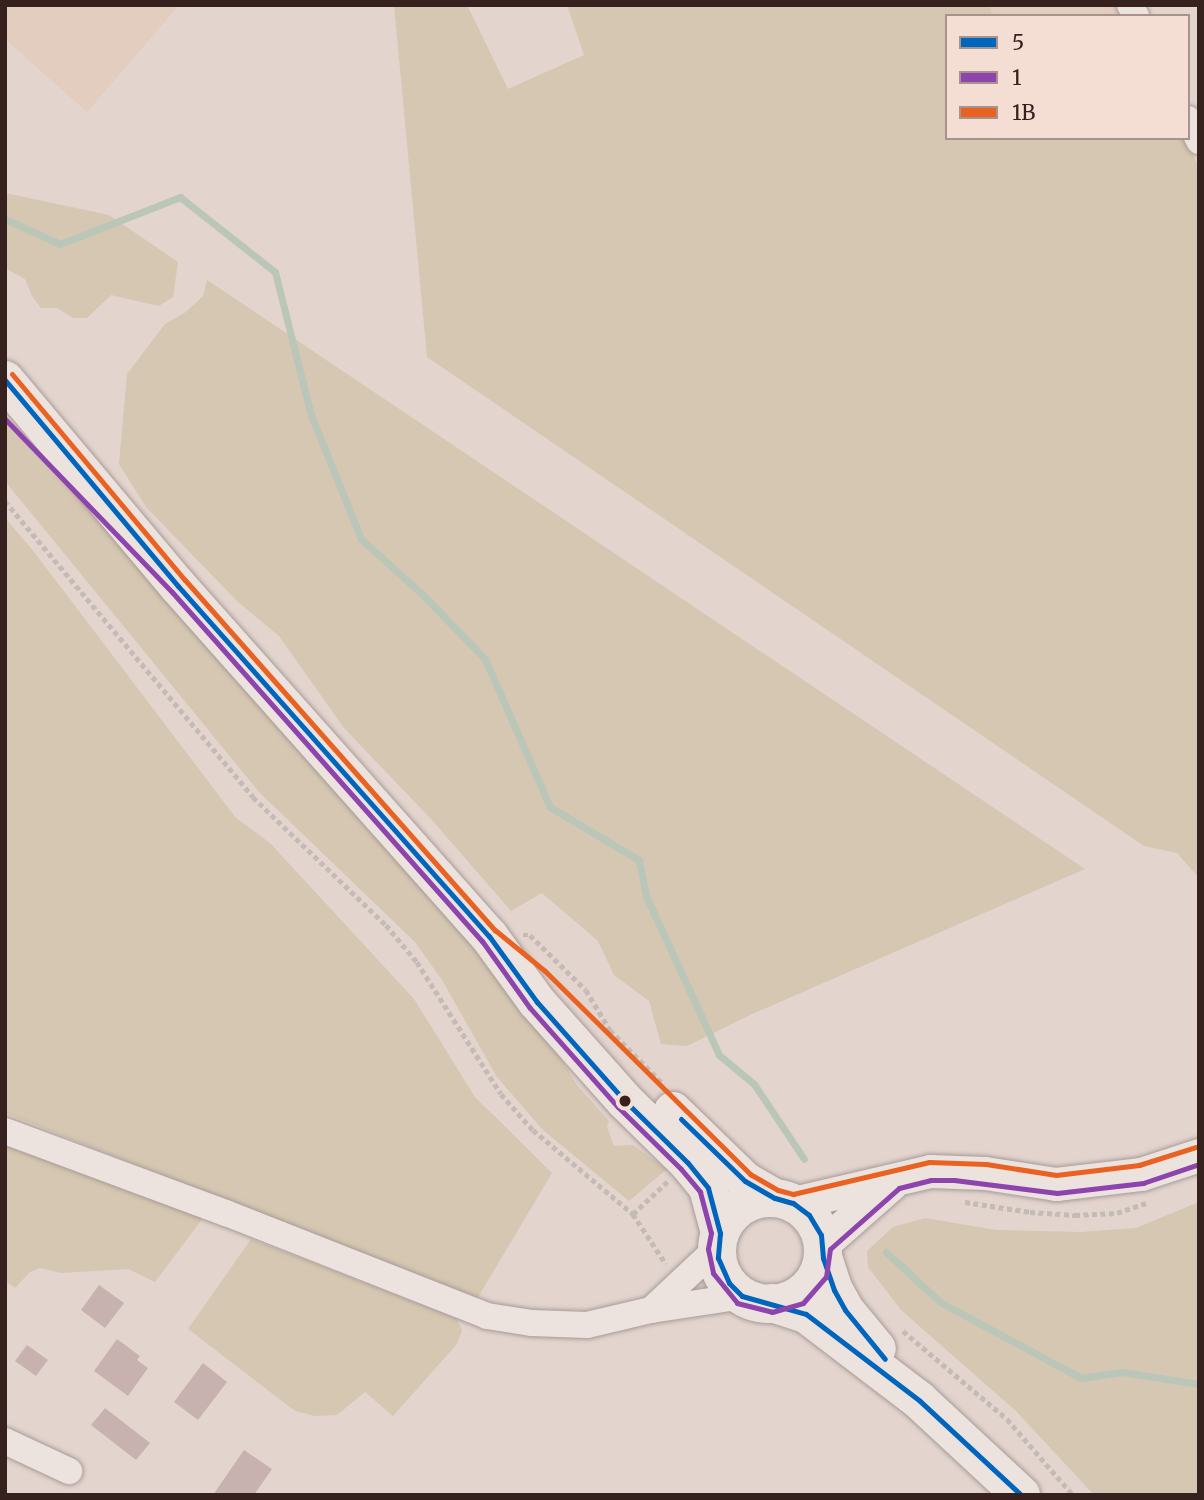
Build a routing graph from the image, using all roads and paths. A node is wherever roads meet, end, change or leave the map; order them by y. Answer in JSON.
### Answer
{"nodes":[{"id":1,"x":1190,"y":124,"type":"edge"},
{"id":2,"x":1199,"y":141,"type":"edge"},
{"id":3,"x":5,"y":380,"type":"edge"},
{"id":4,"x":5,"y":405,"type":"edge"},
{"id":5,"x":5,"y":501,"type":"edge"},
{"id":6,"x":178,"y":586,"type":"junction"},
{"id":7,"x":489,"y":936,"type":"junction"},
{"id":8,"x":5,"y":1131,"type":"edge"},
{"id":9,"x":1199,"y":1155,"type":"edge"},
{"id":10,"x":895,"y":1180,"type":"junction"},
{"id":11,"x":784,"y":1200,"type":"junction"},
{"id":12,"x":961,"y":1201,"type":"dead end"},
{"id":13,"x":1151,"y":1201,"type":"dead end"},
{"id":14,"x":719,"y":1241,"type":"junction"},
{"id":15,"x":822,"y":1251,"type":"junction"},
{"id":16,"x":678,"y":1286,"type":"junction"},
{"id":17,"x":757,"y":1299,"type":"junction"},
{"id":18,"x":651,"y":1310,"type":"junction"},
{"id":19,"x":893,"y":1321,"type":"dead end"},
{"id":20,"x":920,"y":1401,"type":"junction"},
{"id":21,"x":5,"y":1441,"type":"edge"},
{"id":22,"x":69,"y":1471,"type":"dead end"},
{"id":23,"x":1021,"y":1495,"type":"edge"},
{"id":24,"x":1073,"y":1495,"type":"edge"}],
"edges":[{"from":1,"to":2,"type":"street"},
{"from":3,"to":6,"type":"main road"},
{"from":4,"to":6,"type":"main road"},
{"from":5,"to":16,"type":"path"},
{"from":6,"to":7,"type":"main road"},
{"from":7,"to":11,"type":"main road"},
{"from":7,"to":14,"type":"main road"},
{"from":8,"to":18,"type":"street"},
{"from":9,"to":10,"type":"street"},
{"from":10,"to":11,"type":"street"},
{"from":10,"to":15,"type":"street"},
{"from":11,"to":14,"type":"main road"},
{"from":11,"to":15,"type":"main road"},
{"from":12,"to":13,"type":"path"},
{"from":14,"to":16,"type":"street"},
{"from":14,"to":17,"type":"main road"},
{"from":15,"to":17,"type":"main road"},
{"from":15,"to":20,"type":"main road"},
{"from":16,"to":18,"type":"street"},
{"from":17,"to":18,"type":"street"},
{"from":17,"to":20,"type":"main road"},
{"from":19,"to":24,"type":"path"},
{"from":20,"to":23,"type":"main road"},
{"from":21,"to":22,"type":"street"}]}
